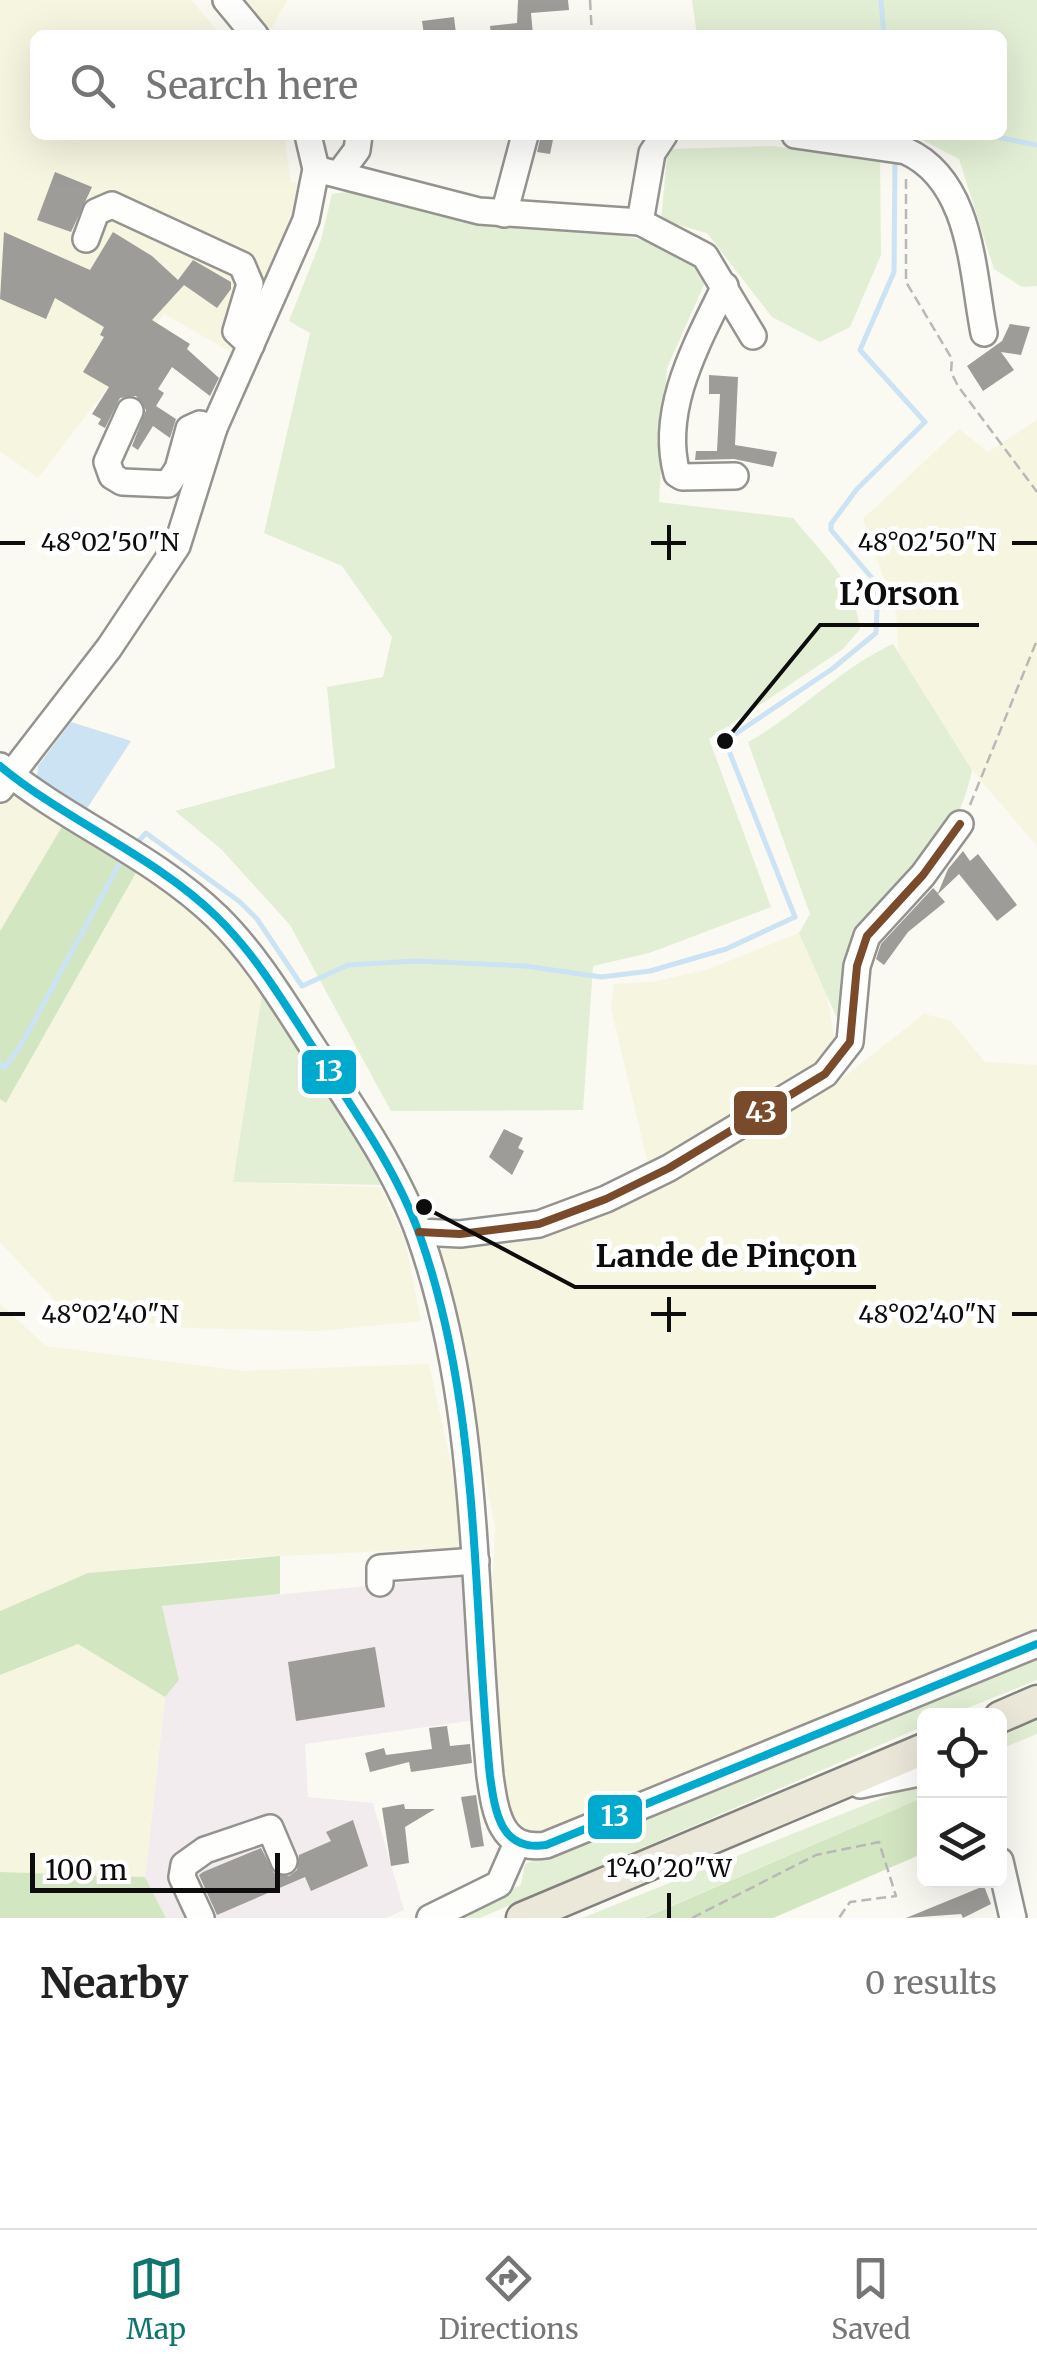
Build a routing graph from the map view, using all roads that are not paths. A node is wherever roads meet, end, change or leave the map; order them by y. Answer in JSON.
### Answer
{"nodes":[{"id":1,"x":226,"y":0,"type":"edge"},
{"id":2,"x":251,"y":30,"type":"edge"},
{"id":3,"x":311,"y":140,"type":"edge"},
{"id":4,"x":358,"y":140,"type":"edge"},
{"id":5,"x":524,"y":140,"type":"edge"},
{"id":6,"x":659,"y":140,"type":"edge"},
{"id":7,"x":830,"y":140,"type":"edge"},
{"id":8,"x":327,"y":172,"type":"junction"},
{"id":9,"x":504,"y":214,"type":"junction"},
{"id":10,"x":640,"y":222,"type":"junction"},
{"id":11,"x":86,"y":239,"type":"dead end"},
{"id":12,"x":725,"y":286,"type":"junction"},
{"id":13,"x":984,"y":333,"type":"dead end"},
{"id":14,"x":753,"y":336,"type":"dead end"},
{"id":15,"x":251,"y":345,"type":"junction"},
{"id":16,"x":130,"y":411,"type":"dead end"},
{"id":17,"x":214,"y":428,"type":"junction"},
{"id":18,"x":735,"y":476,"type":"dead end"},
{"id":19,"x":4,"y":777,"type":"edge"},
{"id":20,"x":960,"y":824,"type":"road end"},
{"id":21,"x":419,"y":1232,"type":"junction"},
{"id":22,"x":476,"y":1561,"type":"junction"},
{"id":23,"x":380,"y":1583,"type":"dead end"},
{"id":24,"x":1037,"y":1644,"type":"edge"},
{"id":25,"x":1037,"y":1701,"type":"edge"},
{"id":26,"x":1007,"y":1714,"type":"edge"},
{"id":27,"x":917,"y":1752,"type":"edge"},
{"id":28,"x":917,"y":1773,"type":"edge"},
{"id":29,"x":816,"y":1795,"type":"junction"},
{"id":30,"x":518,"y":1843,"type":"junction"},
{"id":31,"x":284,"y":1861,"type":"dead end"},
{"id":32,"x":1006,"y":1888,"type":"edge"},
{"id":33,"x":201,"y":1918,"type":"edge"},
{"id":34,"x":430,"y":1918,"type":"edge"},
{"id":35,"x":522,"y":1918,"type":"edge"},
{"id":36,"x":1013,"y":1918,"type":"edge"}],
"edges":[{"from":1,"to":2,"type":"street"},
{"from":3,"to":8,"type":"street"},
{"from":4,"to":8,"type":"street"},
{"from":5,"to":9,"type":"street"},
{"from":6,"to":10,"type":"street"},
{"from":7,"to":13,"type":"street"},
{"from":8,"to":9,"type":"street"},
{"from":8,"to":15,"type":"street"},
{"from":9,"to":10,"type":"street"},
{"from":10,"to":12,"type":"street"},
{"from":11,"to":15,"type":"street"},
{"from":12,"to":14,"type":"street"},
{"from":12,"to":18,"type":"street"},
{"from":15,"to":17,"type":"street"},
{"from":16,"to":17,"type":"street"},
{"from":17,"to":19,"type":"street"},
{"from":19,"to":21,"type":"street"},
{"from":20,"to":21,"type":"street"},
{"from":21,"to":22,"type":"street"},
{"from":22,"to":23,"type":"street"},
{"from":22,"to":30,"type":"street"},
{"from":24,"to":30,"type":"street"},
{"from":25,"to":26,"type":"main road"},
{"from":27,"to":29,"type":"main road"},
{"from":28,"to":29,"type":"street"},
{"from":29,"to":35,"type":"main road"},
{"from":30,"to":34,"type":"street"},
{"from":31,"to":33,"type":"street"},
{"from":32,"to":36,"type":"street"}]}
